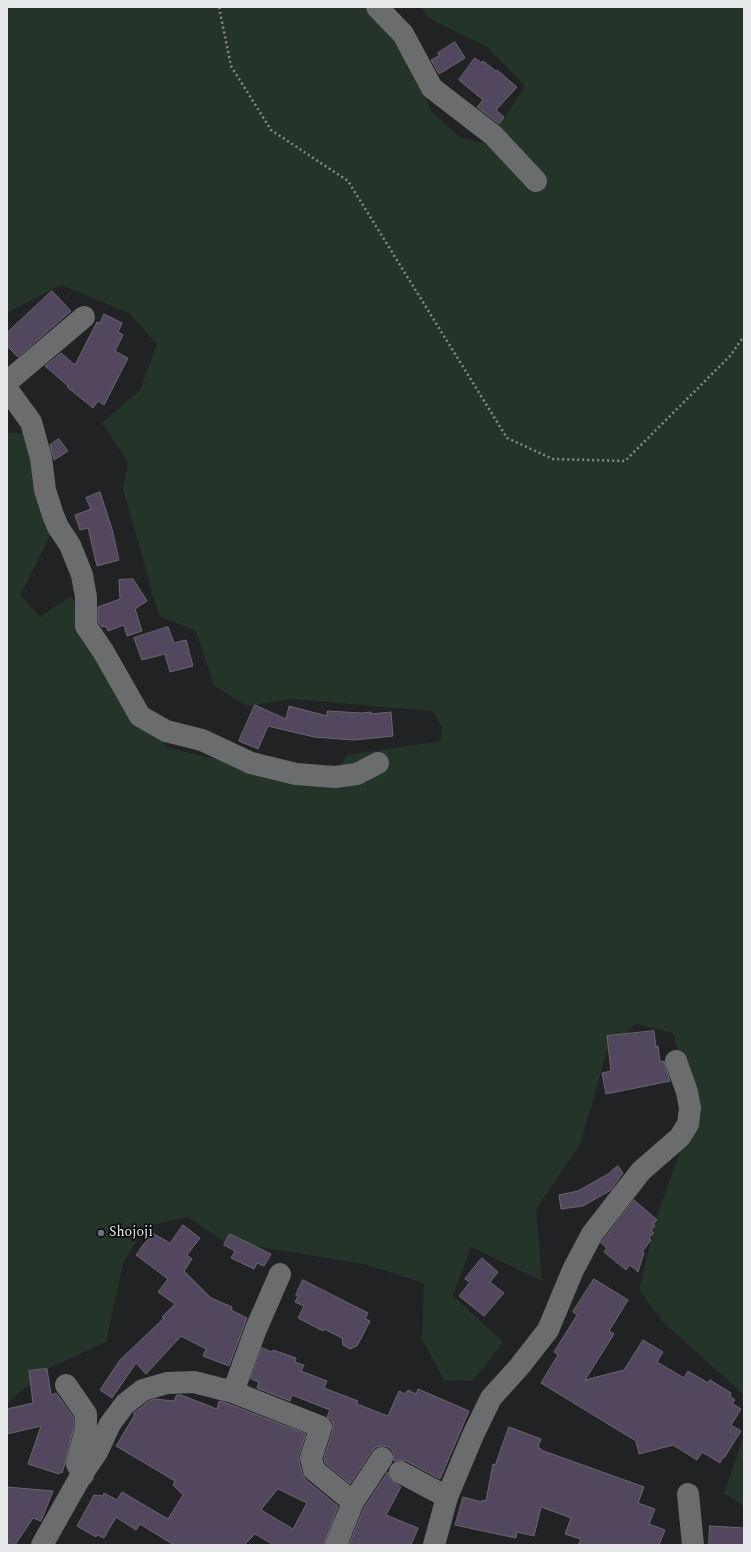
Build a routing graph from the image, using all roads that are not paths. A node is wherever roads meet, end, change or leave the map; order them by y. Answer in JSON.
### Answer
{"nodes":[{"id":1,"x":377,"y":7,"type":"edge"},
{"id":2,"x":536,"y":180,"type":"dead end"},
{"id":3,"x":84,"y":317,"type":"dead end"},
{"id":4,"x":7,"y":382,"type":"edge"},
{"id":5,"x":7,"y":389,"type":"edge"},
{"id":6,"x":378,"y":763,"type":"dead end"},
{"id":7,"x":676,"y":1061,"type":"dead end"},
{"id":8,"x":280,"y":1274,"type":"dead end"},
{"id":9,"x":66,"y":1385,"type":"dead end"},
{"id":10,"x":233,"y":1392,"type":"junction"},
{"id":11,"x":382,"y":1458,"type":"dead end"},
{"id":12,"x":400,"y":1472,"type":"dead end"},
{"id":13,"x":82,"y":1474,"type":"junction"},
{"id":14,"x":688,"y":1494,"type":"dead end"},
{"id":15,"x":447,"y":1497,"type":"junction"},
{"id":16,"x":353,"y":1502,"type":"junction"},
{"id":17,"x":42,"y":1545,"type":"edge"},
{"id":18,"x":56,"y":1545,"type":"edge"},
{"id":19,"x":336,"y":1545,"type":"edge"},
{"id":20,"x":434,"y":1545,"type":"edge"},
{"id":21,"x":692,"y":1545,"type":"edge"}],
"edges":[{"from":1,"to":2,"type":"street"},
{"from":3,"to":4,"type":"street"},
{"from":5,"to":6,"type":"street"},
{"from":7,"to":15,"type":"street"},
{"from":8,"to":10,"type":"street"},
{"from":9,"to":13,"type":"street"},
{"from":10,"to":13,"type":"street"},
{"from":10,"to":16,"type":"street"},
{"from":11,"to":16,"type":"street"},
{"from":12,"to":15,"type":"street"},
{"from":13,"to":17,"type":"street"},
{"from":13,"to":18,"type":"street"},
{"from":14,"to":21,"type":"street"},
{"from":15,"to":20,"type":"street"},
{"from":16,"to":19,"type":"street"}]}
